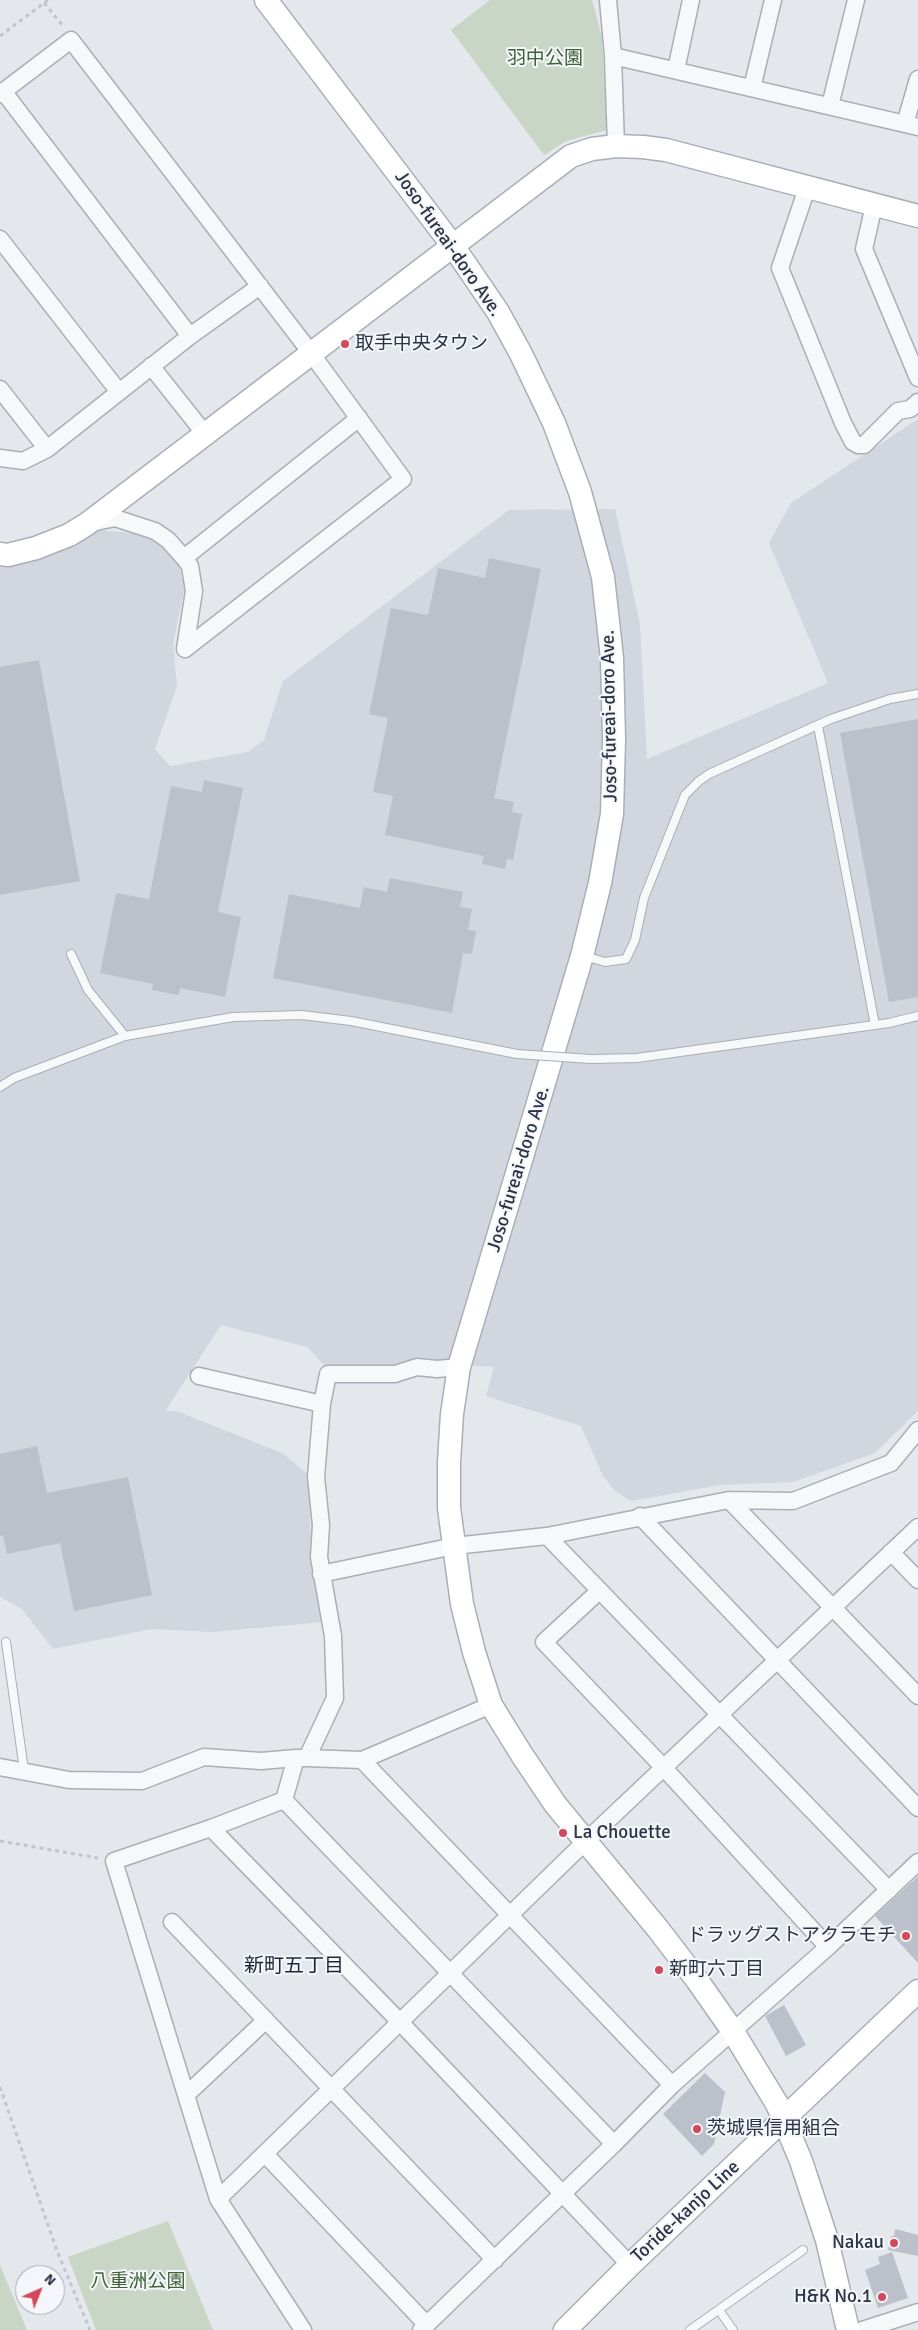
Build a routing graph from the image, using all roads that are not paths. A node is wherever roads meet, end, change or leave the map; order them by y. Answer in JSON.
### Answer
{"nodes":[{"id":1,"x":266,"y":0,"type":"edge"},
{"id":2,"x":608,"y":0,"type":"edge"},
{"id":3,"x":691,"y":0,"type":"edge"},
{"id":4,"x":773,"y":0,"type":"edge"},
{"id":5,"x":856,"y":0,"type":"edge"},
{"id":6,"x":613,"y":56,"type":"junction"},
{"id":7,"x":676,"y":70,"type":"junction"},
{"id":8,"x":918,"y":79,"type":"edge"},
{"id":9,"x":752,"y":88,"type":"junction"},
{"id":10,"x":1,"y":92,"type":"edge"},
{"id":11,"x":830,"y":106,"type":"junction"},
{"id":12,"x":911,"y":125,"type":"edge"},
{"id":13,"x":616,"y":146,"type":"junction"},
{"id":14,"x":808,"y":188,"type":"junction"},
{"id":15,"x":874,"y":204,"type":"junction"},
{"id":16,"x":918,"y":216,"type":"edge"},
{"id":17,"x":0,"y":239,"type":"edge"},
{"id":18,"x":453,"y":246,"type":"junction"},
{"id":19,"x":260,"y":286,"type":"junction"},
{"id":20,"x":190,"y":336,"type":"junction"},
{"id":21,"x":312,"y":353,"type":"junction"},
{"id":22,"x":151,"y":366,"type":"junction"},
{"id":23,"x":918,"y":378,"type":"edge"},
{"id":24,"x":0,"y":389,"type":"edge"},
{"id":25,"x":119,"y":392,"type":"junction"},
{"id":26,"x":918,"y":402,"type":"edge"},
{"id":27,"x":359,"y":418,"type":"junction"},
{"id":28,"x":205,"y":434,"type":"junction"},
{"id":29,"x":47,"y":449,"type":"junction"},
{"id":30,"x":0,"y":458,"type":"edge"},
{"id":31,"x":86,"y":524,"type":"junction"},
{"id":32,"x":0,"y":554,"type":"edge"},
{"id":33,"x":184,"y":558,"type":"junction"},
{"id":34,"x":918,"y":694,"type":"edge"},
{"id":35,"x":818,"y":726,"type":"junction"},
{"id":36,"x":71,"y":954,"type":"dead end"},
{"id":37,"x":582,"y":956,"type":"junction"},
{"id":38,"x":918,"y":1016,"type":"edge"},
{"id":39,"x":875,"y":1025,"type":"junction"},
{"id":40,"x":124,"y":1036,"type":"junction"},
{"id":41,"x":0,"y":1087,"type":"edge"},
{"id":42,"x":459,"y":1367,"type":"junction"},
{"id":43,"x":199,"y":1376,"type":"dead end"},
{"id":44,"x":322,"y":1404,"type":"junction"},
{"id":45,"x":918,"y":1430,"type":"edge"},
{"id":46,"x":729,"y":1500,"type":"junction"},
{"id":47,"x":640,"y":1516,"type":"junction"},
{"id":48,"x":918,"y":1527,"type":"edge"},
{"id":49,"x":547,"y":1536,"type":"junction"},
{"id":50,"x":454,"y":1546,"type":"junction"},
{"id":51,"x":891,"y":1552,"type":"junction"},
{"id":52,"x":320,"y":1574,"type":"junction"},
{"id":53,"x":918,"y":1580,"type":"edge"},
{"id":54,"x":598,"y":1592,"type":"junction"},
{"id":55,"x":833,"y":1607,"type":"junction"},
{"id":56,"x":6,"y":1642,"type":"dead end"},
{"id":57,"x":777,"y":1660,"type":"junction"},
{"id":58,"x":918,"y":1696,"type":"edge"},
{"id":59,"x":491,"y":1704,"type":"junction"},
{"id":60,"x":720,"y":1715,"type":"junction"},
{"id":61,"x":301,"y":1758,"type":"junction"},
{"id":62,"x":362,"y":1760,"type":"junction"},
{"id":63,"x":0,"y":1767,"type":"edge"},
{"id":64,"x":664,"y":1768,"type":"junction"},
{"id":65,"x":24,"y":1770,"type":"junction"},
{"id":66,"x":284,"y":1800,"type":"junction"},
{"id":67,"x":918,"y":1808,"type":"edge"},
{"id":68,"x":211,"y":1828,"type":"junction"},
{"id":69,"x":586,"y":1842,"type":"junction"},
{"id":70,"x":918,"y":1862,"type":"edge"},
{"id":71,"x":889,"y":1890,"type":"junction"},
{"id":72,"x":510,"y":1916,"type":"junction"},
{"id":73,"x":172,"y":1922,"type":"dead end"},
{"id":74,"x":828,"y":1947,"type":"junction"},
{"id":75,"x":450,"y":1974,"type":"junction"},
{"id":76,"x":918,"y":1992,"type":"edge"},
{"id":77,"x":266,"y":2020,"type":"junction"},
{"id":78,"x":400,"y":2022,"type":"junction"},
{"id":79,"x":732,"y":2030,"type":"junction"},
{"id":80,"x":672,"y":2086,"type":"junction"},
{"id":81,"x":332,"y":2088,"type":"junction"},
{"id":82,"x":186,"y":2095,"type":"junction"},
{"id":83,"x":784,"y":2119,"type":"junction"},
{"id":84,"x":614,"y":2144,"type":"junction"},
{"id":85,"x":265,"y":2154,"type":"junction"},
{"id":86,"x":562,"y":2194,"type":"junction"},
{"id":87,"x":218,"y":2199,"type":"junction"},
{"id":88,"x":803,"y":2250,"type":"dead end"},
{"id":89,"x":495,"y":2260,"type":"junction"},
{"id":90,"x":630,"y":2265,"type":"junction"},
{"id":91,"x":719,"y":2310,"type":"junction"},
{"id":92,"x":918,"y":2312,"type":"edge"},
{"id":93,"x":424,"y":2327,"type":"edge"},
{"id":94,"x":303,"y":2330,"type":"edge"},
{"id":95,"x":565,"y":2330,"type":"edge"},
{"id":96,"x":690,"y":2330,"type":"edge"},
{"id":97,"x":733,"y":2330,"type":"edge"},
{"id":98,"x":848,"y":2330,"type":"edge"},
{"id":99,"x":862,"y":2330,"type":"edge"}],
"edges":[{"from":1,"to":18,"type":"street","name":"Joso-fureai-doro Ave."},
{"from":2,"to":6,"type":"street"},
{"from":3,"to":7,"type":"street"},
{"from":4,"to":9,"type":"street"},
{"from":5,"to":11,"type":"street"},
{"from":6,"to":7,"type":"street"},
{"from":6,"to":13,"type":"street"},
{"from":7,"to":9,"type":"street"},
{"from":8,"to":12,"type":"street"},
{"from":9,"to":11,"type":"street"},
{"from":10,"to":19,"type":"street"},
{"from":10,"to":20,"type":"street"},
{"from":11,"to":12,"type":"street"},
{"from":13,"to":14,"type":"street"},
{"from":13,"to":18,"type":"street"},
{"from":14,"to":15,"type":"street"},
{"from":14,"to":26,"type":"street"},
{"from":15,"to":16,"type":"street"},
{"from":15,"to":23,"type":"street"},
{"from":17,"to":25,"type":"street"},
{"from":18,"to":21,"type":"street"},
{"from":18,"to":37,"type":"street","name":"Joso-fureai-doro Ave."},
{"from":19,"to":20,"type":"street"},
{"from":19,"to":21,"type":"street"},
{"from":20,"to":22,"type":"street"},
{"from":21,"to":27,"type":"street"},
{"from":21,"to":28,"type":"street"},
{"from":22,"to":25,"type":"street"},
{"from":22,"to":28,"type":"street"},
{"from":24,"to":29,"type":"street"},
{"from":25,"to":29,"type":"street"},
{"from":27,"to":33,"type":"street"},
{"from":27,"to":33,"type":"street"},
{"from":28,"to":31,"type":"street"},
{"from":29,"to":30,"type":"street"},
{"from":31,"to":32,"type":"street"},
{"from":31,"to":33,"type":"street"},
{"from":34,"to":35,"type":"lane"},
{"from":35,"to":37,"type":"lane"},
{"from":35,"to":39,"type":"lane"},
{"from":36,"to":40,"type":"lane"},
{"from":37,"to":42,"type":"street","name":"Joso-fureai-doro Ave."},
{"from":38,"to":39,"type":"lane"},
{"from":39,"to":40,"type":"lane","bridge":true},
{"from":40,"to":41,"type":"lane"},
{"from":42,"to":44,"type":"street"},
{"from":42,"to":50,"type":"street","name":"Joso-fureai-doro Ave."},
{"from":43,"to":44,"type":"street"},
{"from":44,"to":52,"type":"street"},
{"from":45,"to":46,"type":"street"},
{"from":46,"to":47,"type":"street"},
{"from":46,"to":55,"type":"street"},
{"from":47,"to":49,"type":"street"},
{"from":47,"to":57,"type":"street"},
{"from":48,"to":51,"type":"street"},
{"from":49,"to":50,"type":"street"},
{"from":49,"to":54,"type":"street"},
{"from":50,"to":52,"type":"street"},
{"from":50,"to":59,"type":"street","name":"Joso-fureai-doro Ave."},
{"from":51,"to":53,"type":"street"},
{"from":51,"to":55,"type":"street"},
{"from":52,"to":61,"type":"street"},
{"from":54,"to":60,"type":"street"},
{"from":54,"to":64,"type":"street"},
{"from":55,"to":57,"type":"street"},
{"from":55,"to":58,"type":"street"},
{"from":56,"to":65,"type":"lane"},
{"from":57,"to":60,"type":"street"},
{"from":57,"to":67,"type":"street"},
{"from":59,"to":62,"type":"street"},
{"from":59,"to":69,"type":"street","name":"Joso-fureai-doro Ave."},
{"from":60,"to":64,"type":"street"},
{"from":60,"to":71,"type":"street"},
{"from":61,"to":62,"type":"street"},
{"from":61,"to":65,"type":"street"},
{"from":61,"to":66,"type":"street"},
{"from":62,"to":72,"type":"street"},
{"from":63,"to":65,"type":"street"},
{"from":64,"to":69,"type":"street"},
{"from":64,"to":74,"type":"street"},
{"from":66,"to":68,"type":"street"},
{"from":66,"to":75,"type":"street"},
{"from":68,"to":78,"type":"street"},
{"from":68,"to":82,"type":"street"},
{"from":69,"to":72,"type":"street"},
{"from":69,"to":79,"type":"street","name":"Joso-fureai-doro Ave."},
{"from":70,"to":71,"type":"street"},
{"from":71,"to":74,"type":"street"},
{"from":72,"to":75,"type":"street"},
{"from":72,"to":80,"type":"street"},
{"from":73,"to":77,"type":"street"},
{"from":74,"to":79,"type":"street"},
{"from":75,"to":78,"type":"street"},
{"from":75,"to":84,"type":"street"},
{"from":76,"to":83,"type":"street","name":"Toride-kanjo Line"},
{"from":77,"to":81,"type":"street"},
{"from":77,"to":82,"type":"street"},
{"from":78,"to":81,"type":"street"},
{"from":78,"to":86,"type":"street"},
{"from":79,"to":80,"type":"street"},
{"from":79,"to":83,"type":"street","name":"Joso-fureai-doro Ave."},
{"from":80,"to":84,"type":"street"},
{"from":81,"to":85,"type":"street"},
{"from":81,"to":89,"type":"street"},
{"from":82,"to":87,"type":"street"},
{"from":83,"to":90,"type":"street","name":"Toride-kanjo Line"},
{"from":83,"to":98,"type":"street","name":"Joso-fureai-doro Ave."},
{"from":84,"to":86,"type":"street"},
{"from":85,"to":87,"type":"street"},
{"from":85,"to":93,"type":"street"},
{"from":86,"to":89,"type":"street"},
{"from":86,"to":90,"type":"street"},
{"from":87,"to":94,"type":"street"},
{"from":88,"to":91,"type":"lane"},
{"from":89,"to":93,"type":"street"},
{"from":90,"to":95,"type":"street","name":"Toride-kanjo Line"},
{"from":91,"to":96,"type":"lane"},
{"from":91,"to":97,"type":"lane"},
{"from":92,"to":99,"type":"street"}]}
